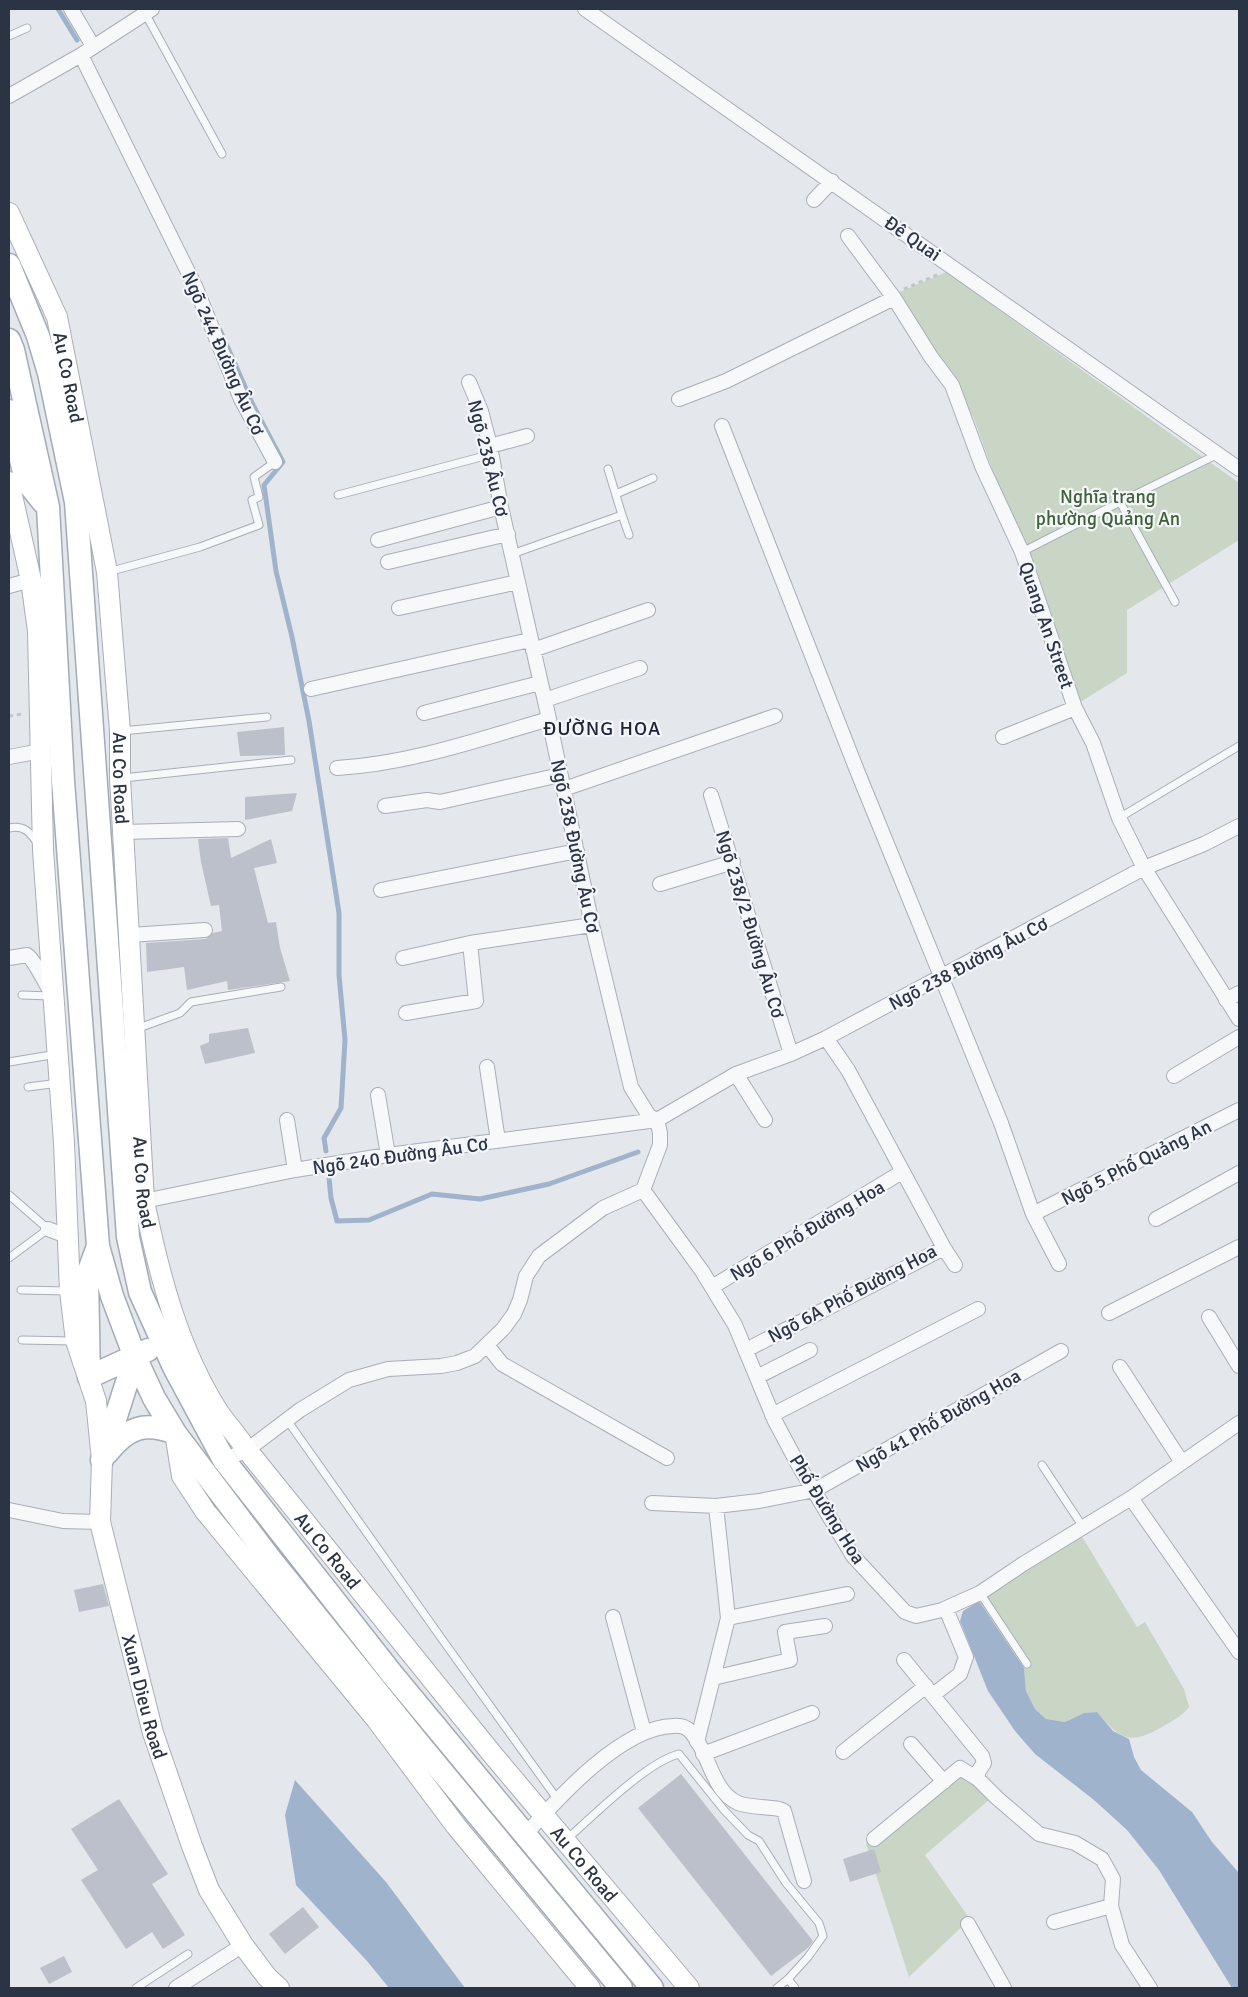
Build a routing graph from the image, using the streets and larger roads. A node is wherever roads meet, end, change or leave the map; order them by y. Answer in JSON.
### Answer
{"nodes":[{"id":1,"x":71,"y":9,"type":"edge"},
{"id":2,"x":585,"y":9,"type":"edge"},
{"id":3,"x":149,"y":11,"type":"edge"},
{"id":4,"x":93,"y":46,"type":"junction"},
{"id":5,"x":81,"y":55,"type":"junction"},
{"id":6,"x":9,"y":96,"type":"edge"},
{"id":7,"x":832,"y":180,"type":"junction"},
{"id":8,"x":814,"y":200,"type":"dead end"},
{"id":9,"x":9,"y":213,"type":"edge"},
{"id":10,"x":848,"y":236,"type":"dead end"},
{"id":11,"x":9,"y":265,"type":"edge"},
{"id":12,"x":894,"y":298,"type":"junction"},
{"id":13,"x":9,"y":340,"type":"edge"},
{"id":14,"x":469,"y":382,"type":"dead end"},
{"id":15,"x":679,"y":400,"type":"dead end"},
{"id":16,"x":9,"y":410,"type":"edge"},
{"id":17,"x":722,"y":426,"type":"dead end"},
{"id":18,"x":527,"y":436,"type":"dead end"},
{"id":19,"x":491,"y":450,"type":"junction"},
{"id":20,"x":275,"y":462,"type":"road end"},
{"id":21,"x":1239,"y":469,"type":"edge"},
{"id":22,"x":10,"y":493,"type":"edge"},
{"id":23,"x":48,"y":507,"type":"junction"},
{"id":24,"x":501,"y":507,"type":"junction"},
{"id":25,"x":508,"y":534,"type":"junction"},
{"id":26,"x":378,"y":540,"type":"dead end"},
{"id":27,"x":388,"y":562,"type":"dead end"},
{"id":28,"x":31,"y":580,"type":"junction"},
{"id":29,"x":518,"y":582,"type":"junction"},
{"id":30,"x":9,"y":586,"type":"edge"},
{"id":31,"x":399,"y":608,"type":"dead end"},
{"id":32,"x":648,"y":610,"type":"dead end"},
{"id":33,"x":532,"y":645,"type":"junction"},
{"id":34,"x":640,"y":668,"type":"dead end"},
{"id":35,"x":540,"y":683,"type":"junction"},
{"id":36,"x":311,"y":689,"type":"dead end"},
{"id":37,"x":545,"y":700,"type":"junction"},
{"id":38,"x":1075,"y":708,"type":"junction"},
{"id":39,"x":424,"y":712,"type":"dead end"},
{"id":40,"x":775,"y":716,"type":"dead end"},
{"id":41,"x":549,"y":719,"type":"junction"},
{"id":42,"x":1003,"y":737,"type":"dead end"},
{"id":43,"x":41,"y":751,"type":"junction"},
{"id":44,"x":9,"y":757,"type":"edge"},
{"id":45,"x":337,"y":768,"type":"dead end"},
{"id":46,"x":560,"y":774,"type":"junction"},
{"id":47,"x":96,"y":779,"type":"junction"},
{"id":48,"x":63,"y":781,"type":"junction"},
{"id":49,"x":564,"y":790,"type":"junction"},
{"id":50,"x":711,"y":795,"type":"dead end"},
{"id":51,"x":385,"y":806,"type":"dead end"},
{"id":52,"x":1239,"y":826,"type":"edge"},
{"id":53,"x":238,"y":829,"type":"dead end"},
{"id":54,"x":123,"y":832,"type":"junction"},
{"id":55,"x":577,"y":851,"type":"junction"},
{"id":56,"x":733,"y":862,"type":"junction"},
{"id":57,"x":1144,"y":868,"type":"junction"},
{"id":58,"x":660,"y":884,"type":"dead end"},
{"id":59,"x":381,"y":890,"type":"dead end"},
{"id":60,"x":592,"y":924,"type":"junction"},
{"id":61,"x":205,"y":930,"type":"dead end"},
{"id":62,"x":130,"y":935,"type":"junction"},
{"id":63,"x":470,"y":943,"type":"junction"},
{"id":64,"x":9,"y":958,"type":"edge"},
{"id":65,"x":403,"y":958,"type":"dead end"},
{"id":66,"x":940,"y":978,"type":"junction"},
{"id":67,"x":1239,"y":993,"type":"edge"},
{"id":68,"x":54,"y":996,"type":"junction"},
{"id":69,"x":1226,"y":1000,"type":"junction"},
{"id":70,"x":406,"y":1013,"type":"dead end"},
{"id":71,"x":1239,"y":1019,"type":"edge"},
{"id":72,"x":1239,"y":1037,"type":"edge"},
{"id":73,"x":826,"y":1038,"type":"junction"},
{"id":74,"x":791,"y":1054,"type":"junction"},
{"id":75,"x":487,"y":1067,"type":"dead end"},
{"id":76,"x":736,"y":1074,"type":"junction"},
{"id":77,"x":1174,"y":1076,"type":"dead end"},
{"id":78,"x":378,"y":1095,"type":"dead end"},
{"id":79,"x":1239,"y":1110,"type":"edge"},
{"id":80,"x":287,"y":1120,"type":"dead end"},
{"id":81,"x":657,"y":1120,"type":"junction"},
{"id":82,"x":765,"y":1120,"type":"dead end"},
{"id":83,"x":498,"y":1141,"type":"junction"},
{"id":84,"x":388,"y":1155,"type":"junction"},
{"id":85,"x":295,"y":1170,"type":"junction"},
{"id":86,"x":902,"y":1172,"type":"junction"},
{"id":87,"x":1239,"y":1173,"type":"edge"},
{"id":88,"x":643,"y":1190,"type":"junction"},
{"id":89,"x":144,"y":1201,"type":"junction"},
{"id":90,"x":1033,"y":1214,"type":"junction"},
{"id":91,"x":1156,"y":1219,"type":"dead end"},
{"id":92,"x":48,"y":1229,"type":"road end"},
{"id":93,"x":69,"y":1237,"type":"junction"},
{"id":94,"x":98,"y":1246,"type":"junction"},
{"id":95,"x":1239,"y":1247,"type":"edge"},
{"id":96,"x":944,"y":1248,"type":"junction"},
{"id":97,"x":1059,"y":1264,"type":"dead end"},
{"id":98,"x":955,"y":1265,"type":"dead end"},
{"id":99,"x":712,"y":1287,"type":"junction"},
{"id":100,"x":978,"y":1309,"type":"dead end"},
{"id":101,"x":1108,"y":1313,"type":"dead end"},
{"id":102,"x":1209,"y":1317,"type":"dead end"},
{"id":103,"x":162,"y":1343,"type":"junction"},
{"id":104,"x":487,"y":1345,"type":"junction"},
{"id":105,"x":746,"y":1350,"type":"junction"},
{"id":106,"x":810,"y":1350,"type":"dead end"},
{"id":107,"x":1061,"y":1350,"type":"dead end"},
{"id":108,"x":135,"y":1358,"type":"junction"},
{"id":109,"x":1239,"y":1366,"type":"edge"},
{"id":110,"x":1120,"y":1367,"type":"dead end"},
{"id":111,"x":89,"y":1377,"type":"junction"},
{"id":112,"x":757,"y":1377,"type":"junction"},
{"id":113,"x":772,"y":1415,"type":"junction"},
{"id":114,"x":1239,"y":1423,"type":"edge"},
{"id":115,"x":174,"y":1433,"type":"junction"},
{"id":116,"x":247,"y":1450,"type":"junction"},
{"id":117,"x":667,"y":1458,"type":"dead end"},
{"id":118,"x":102,"y":1460,"type":"junction"},
{"id":119,"x":224,"y":1460,"type":"junction"},
{"id":120,"x":1181,"y":1461,"type":"junction"},
{"id":121,"x":815,"y":1490,"type":"junction"},
{"id":122,"x":1131,"y":1498,"type":"junction"},
{"id":123,"x":652,"y":1503,"type":"dead end"},
{"id":124,"x":716,"y":1506,"type":"junction"},
{"id":125,"x":9,"y":1510,"type":"edge"},
{"id":126,"x":100,"y":1522,"type":"junction"},
{"id":127,"x":847,"y":1594,"type":"dead end"},
{"id":128,"x":946,"y":1609,"type":"junction"},
{"id":129,"x":614,"y":1617,"type":"dead end"},
{"id":130,"x":728,"y":1618,"type":"junction"},
{"id":131,"x":825,"y":1626,"type":"dead end"},
{"id":132,"x":1239,"y":1652,"type":"edge"},
{"id":133,"x":904,"y":1660,"type":"dead end"},
{"id":134,"x":713,"y":1678,"type":"junction"},
{"id":135,"x":929,"y":1691,"type":"junction"},
{"id":136,"x":812,"y":1712,"type":"dead end"},
{"id":137,"x":433,"y":1724,"type":"junction"},
{"id":138,"x":644,"y":1732,"type":"junction"},
{"id":139,"x":415,"y":1739,"type":"junction"},
{"id":140,"x":911,"y":1744,"type":"dead end"},
{"id":141,"x":700,"y":1748,"type":"junction"},
{"id":142,"x":843,"y":1752,"type":"dead end"},
{"id":143,"x":978,"y":1779,"type":"junction"},
{"id":144,"x":944,"y":1782,"type":"junction"},
{"id":145,"x":543,"y":1815,"type":"junction"},
{"id":146,"x":526,"y":1834,"type":"junction"},
{"id":147,"x":874,"y":1838,"type":"dead end"},
{"id":148,"x":804,"y":1881,"type":"dead end"},
{"id":149,"x":1111,"y":1906,"type":"junction"},
{"id":150,"x":1054,"y":1922,"type":"dead end"},
{"id":151,"x":968,"y":1924,"type":"dead end"},
{"id":152,"x":243,"y":1945,"type":"junction"},
{"id":153,"x":176,"y":1988,"type":"edge"},
{"id":154,"x":279,"y":1988,"type":"edge"},
{"id":155,"x":590,"y":1988,"type":"edge"},
{"id":156,"x":621,"y":1988,"type":"edge"},
{"id":157,"x":652,"y":1988,"type":"edge"},
{"id":158,"x":689,"y":1988,"type":"edge"},
{"id":159,"x":1004,"y":1988,"type":"edge"},
{"id":160,"x":1150,"y":1988,"type":"edge"}],
"edges":[{"from":1,"to":4,"type":"street"},
{"from":2,"to":7,"type":"street","name":"Đê Quai"},
{"from":3,"to":4,"type":"street"},
{"from":4,"to":5,"type":"street"},
{"from":5,"to":6,"type":"street"},
{"from":5,"to":20,"type":"street","name":"Ngõ 244 Đường Âu Cơ"},
{"from":7,"to":8,"type":"street"},
{"from":7,"to":21,"type":"street","name":"Đê Quai"},
{"from":9,"to":54,"type":"street","name":"Au Co Road"},
{"from":10,"to":12,"type":"street","name":"Quang An Street"},
{"from":11,"to":47,"type":"main road","name":"Au Co Road"},
{"from":12,"to":15,"type":"street"},
{"from":12,"to":38,"type":"street","name":"Quang An Street"},
{"from":13,"to":23,"type":"main road"},
{"from":14,"to":19,"type":"street","name":"Ngõ 238 Âu Cơ"},
{"from":16,"to":23,"type":"main road"},
{"from":17,"to":66,"type":"street"},
{"from":18,"to":19,"type":"street"},
{"from":19,"to":24,"type":"street","name":"Ngõ 238 Âu Cơ"},
{"from":22,"to":28,"type":"street"},
{"from":23,"to":48,"type":"main road"},
{"from":24,"to":25,"type":"street","name":"Ngõ 238 Âu Cơ"},
{"from":24,"to":26,"type":"street"},
{"from":25,"to":27,"type":"street"},
{"from":25,"to":29,"type":"street","name":"Ngõ 238 Đường Âu Cơ"},
{"from":28,"to":30,"type":"street"},
{"from":28,"to":43,"type":"street"},
{"from":29,"to":31,"type":"street"},
{"from":29,"to":33,"type":"street","name":"Ngõ 238 Đường Âu Cơ"},
{"from":32,"to":33,"type":"street"},
{"from":33,"to":35,"type":"street","name":"Ngõ 238 Đường Âu Cơ"},
{"from":33,"to":36,"type":"street"},
{"from":34,"to":37,"type":"street"},
{"from":35,"to":37,"type":"street","name":"Ngõ 238 Đường Âu Cơ"},
{"from":35,"to":39,"type":"street"},
{"from":37,"to":41,"type":"street","name":"Ngõ 238 Đường Âu Cơ"},
{"from":38,"to":42,"type":"street"},
{"from":38,"to":57,"type":"street","name":"Quang An Street"},
{"from":40,"to":49,"type":"street"},
{"from":41,"to":45,"type":"street"},
{"from":41,"to":46,"type":"street","name":"Ngõ 238 Đường Âu Cơ"},
{"from":43,"to":44,"type":"street"},
{"from":43,"to":68,"type":"street"},
{"from":46,"to":49,"type":"street","name":"Ngõ 238 Đường Âu Cơ"},
{"from":46,"to":51,"type":"street"},
{"from":47,"to":48,"type":"main road"},
{"from":47,"to":103,"type":"main road","name":"Au Co Road"},
{"from":48,"to":94,"type":"main road"},
{"from":49,"to":55,"type":"street","name":"Ngõ 238 Đường Âu Cơ"},
{"from":50,"to":56,"type":"street","name":"Ngõ 238/2 Đường Âu Cơ"},
{"from":52,"to":57,"type":"street","name":"Ngõ 238 Đường Âu Cơ"},
{"from":53,"to":54,"type":"street"},
{"from":54,"to":62,"type":"street","name":"Au Co Road"},
{"from":55,"to":59,"type":"street"},
{"from":55,"to":60,"type":"street","name":"Ngõ 238 Đường Âu Cơ"},
{"from":56,"to":58,"type":"street"},
{"from":56,"to":74,"type":"street","name":"Ngõ 238/2 Đường Âu Cơ"},
{"from":57,"to":66,"type":"street","name":"Ngõ 238 Đường Âu Cơ"},
{"from":57,"to":69,"type":"street","name":"Quang An Street"},
{"from":60,"to":63,"type":"street"},
{"from":60,"to":81,"type":"street","name":"Ngõ 238 Đường Âu Cơ"},
{"from":61,"to":62,"type":"street"},
{"from":62,"to":89,"type":"street","name":"Au Co Road"},
{"from":63,"to":65,"type":"street"},
{"from":63,"to":70,"type":"street"},
{"from":64,"to":68,"type":"street"},
{"from":66,"to":73,"type":"street","name":"Ngõ 238 Đường Âu Cơ"},
{"from":66,"to":90,"type":"street"},
{"from":67,"to":69,"type":"street"},
{"from":68,"to":93,"type":"street"},
{"from":69,"to":71,"type":"street","name":"Quang An Street"},
{"from":72,"to":77,"type":"street"},
{"from":73,"to":74,"type":"street","name":"Ngõ 238 Đường Âu Cơ"},
{"from":73,"to":86,"type":"street","name":"Ngõ 6A Phố Đường Hoa"},
{"from":74,"to":76,"type":"street","name":"Ngõ 238 Đường Âu Cơ"},
{"from":75,"to":83,"type":"street"},
{"from":76,"to":81,"type":"street","name":"Ngõ 238 Đường Âu Cơ"},
{"from":76,"to":82,"type":"street"},
{"from":78,"to":84,"type":"street"},
{"from":79,"to":90,"type":"street","name":"Ngõ 5 Phố Quảng An"},
{"from":80,"to":85,"type":"street"},
{"from":81,"to":83,"type":"street","name":"Ngõ 240 Đường Âu Cơ"},
{"from":81,"to":88,"type":"street"},
{"from":83,"to":84,"type":"street","name":"Ngõ 240 Đường Âu Cơ"},
{"from":84,"to":85,"type":"street","name":"Ngõ 240 Đường Âu Cơ"},
{"from":85,"to":89,"type":"street","name":"Ngõ 240 Đường Âu Cơ"},
{"from":86,"to":96,"type":"street","name":"Ngõ 6A Phố Đường Hoa"},
{"from":86,"to":99,"type":"street","name":"Ngõ 6 Phố Đường Hoa"},
{"from":87,"to":91,"type":"street"},
{"from":88,"to":99,"type":"street","name":"Phố Đường Hoa"},
{"from":88,"to":104,"type":"street"},
{"from":89,"to":116,"type":"street","name":"Au Co Road"},
{"from":90,"to":97,"type":"street"},
{"from":92,"to":93,"type":"street"},
{"from":93,"to":111,"type":"street"},
{"from":94,"to":108,"type":"main road"},
{"from":94,"to":111,"type":"main road"},
{"from":95,"to":101,"type":"street"},
{"from":96,"to":98,"type":"street"},
{"from":96,"to":105,"type":"street","name":"Ngõ 6A Phố Đường Hoa"},
{"from":99,"to":105,"type":"street","name":"Phố Đường Hoa"},
{"from":100,"to":113,"type":"street"},
{"from":102,"to":109,"type":"street"},
{"from":103,"to":108,"type":"main road"},
{"from":103,"to":119,"type":"main road","name":"Au Co Road"},
{"from":104,"to":116,"type":"street"},
{"from":104,"to":117,"type":"street"},
{"from":105,"to":112,"type":"street","name":"Phố Đường Hoa"},
{"from":106,"to":112,"type":"street"},
{"from":107,"to":121,"type":"street","name":"Ngõ 41 Phố Đường Hoa"},
{"from":108,"to":111,"type":"main road"},
{"from":108,"to":115,"type":"main road"},
{"from":108,"to":118,"type":"main road"},
{"from":110,"to":120,"type":"street"},
{"from":111,"to":118,"type":"street","name":"Xuan Dieu Road"},
{"from":112,"to":113,"type":"street","name":"Phố Đường Hoa"},
{"from":113,"to":121,"type":"street","name":"Phố Đường Hoa"},
{"from":114,"to":120,"type":"street","name":"Phố Đường Hoa"},
{"from":115,"to":118,"type":"main road"},
{"from":115,"to":139,"type":"main road"},
{"from":115,"to":155,"type":"street"},
{"from":116,"to":119,"type":"street"},
{"from":116,"to":145,"type":"street","name":"Au Co Road"},
{"from":118,"to":126,"type":"street","name":"Xuan Dieu Road"},
{"from":119,"to":137,"type":"main road","name":"Au Co Road"},
{"from":120,"to":122,"type":"street","name":"Phố Đường Hoa"},
{"from":121,"to":124,"type":"street","name":"Ngõ 41 Phố Đường Hoa"},
{"from":121,"to":128,"type":"street","name":"Phố Đường Hoa"},
{"from":122,"to":128,"type":"street","name":"Phố Đường Hoa"},
{"from":122,"to":132,"type":"street"},
{"from":123,"to":124,"type":"street","name":"Ngõ 41 Phố Đường Hoa"},
{"from":124,"to":130,"type":"street"},
{"from":125,"to":126,"type":"street"},
{"from":126,"to":152,"type":"street","name":"Xuan Dieu Road"},
{"from":127,"to":130,"type":"street"},
{"from":128,"to":135,"type":"street"},
{"from":129,"to":138,"type":"street"},
{"from":130,"to":134,"type":"street"},
{"from":131,"to":134,"type":"street"},
{"from":133,"to":135,"type":"street"},
{"from":134,"to":141,"type":"street"},
{"from":135,"to":142,"type":"street"},
{"from":135,"to":143,"type":"street"},
{"from":136,"to":141,"type":"street"},
{"from":137,"to":139,"type":"main road"},
{"from":137,"to":146,"type":"main road","name":"Au Co Road"},
{"from":138,"to":141,"type":"street"},
{"from":138,"to":145,"type":"street"},
{"from":139,"to":156,"type":"main road"},
{"from":140,"to":144,"type":"street"},
{"from":141,"to":148,"type":"street"},
{"from":143,"to":144,"type":"street"},
{"from":143,"to":149,"type":"street"},
{"from":144,"to":147,"type":"street"},
{"from":145,"to":146,"type":"street"},
{"from":145,"to":158,"type":"street","name":"Au Co Road"},
{"from":146,"to":157,"type":"main road","name":"Au Co Road"},
{"from":149,"to":150,"type":"street"},
{"from":149,"to":160,"type":"street"},
{"from":151,"to":159,"type":"street"},
{"from":152,"to":153,"type":"street"},
{"from":152,"to":154,"type":"street","name":"Xuan Dieu Road"}]}
